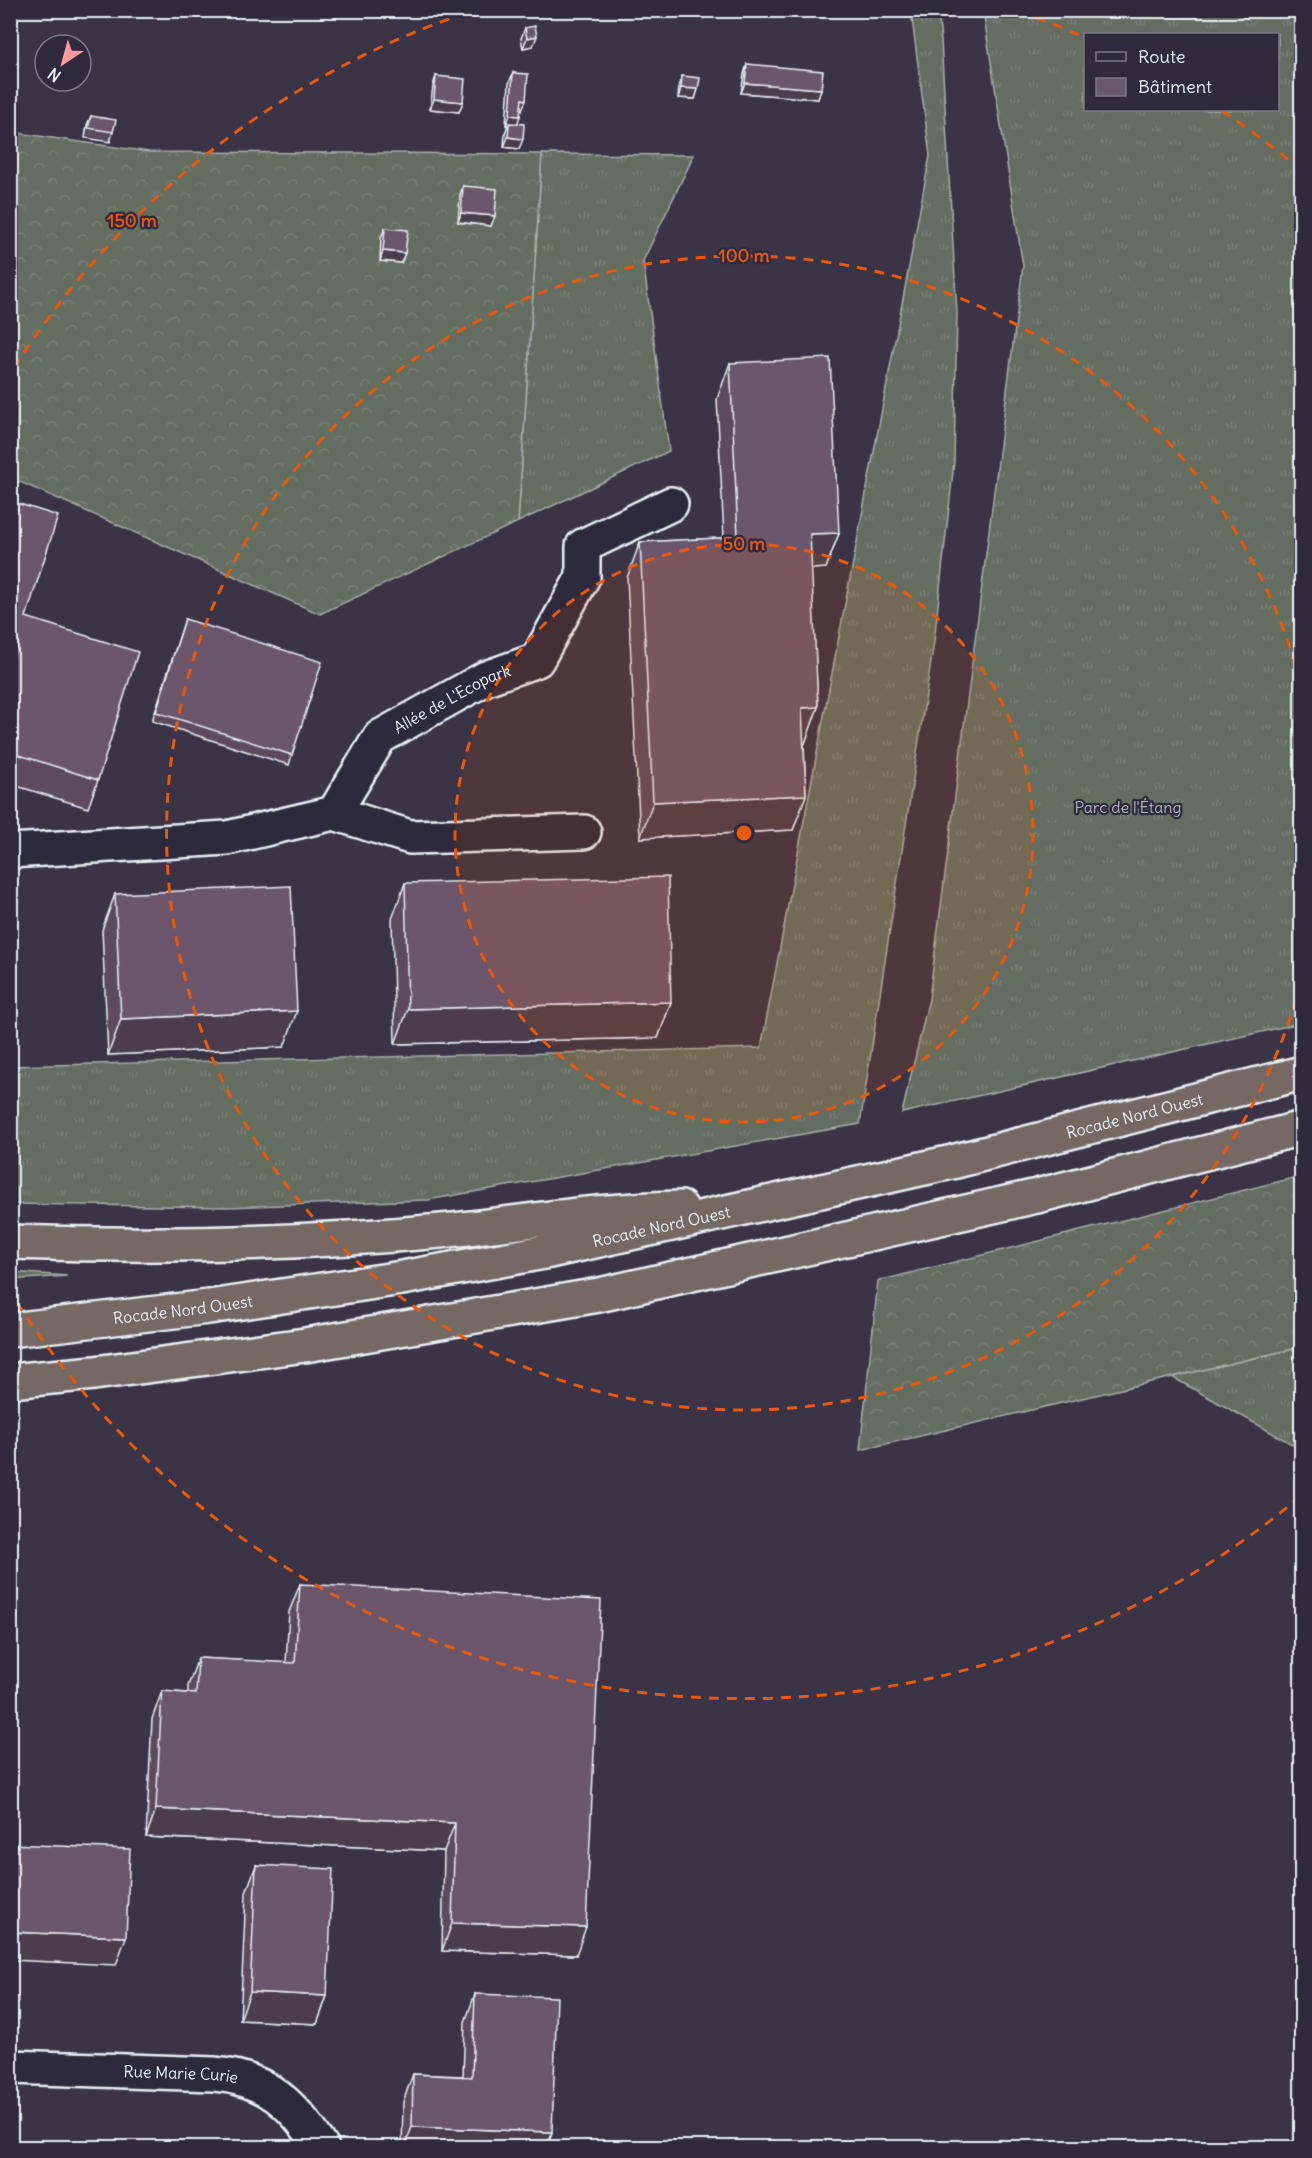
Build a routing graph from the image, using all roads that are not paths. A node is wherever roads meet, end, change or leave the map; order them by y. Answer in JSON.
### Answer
{"nodes":[{"id":1,"x":671,"y":504,"type":"dead end"},
{"id":2,"x":334,"y":813,"type":"junction"},
{"id":3,"x":584,"y":832,"type":"dead end"},
{"id":4,"x":10,"y":851,"type":"edge"},
{"id":5,"x":1302,"y":1073,"type":"edge"},
{"id":6,"x":1302,"y":1128,"type":"edge"},
{"id":7,"x":746,"y":1208,"type":"junction"},
{"id":8,"x":10,"y":1242,"type":"edge"},
{"id":9,"x":10,"y":1330,"type":"edge"},
{"id":10,"x":10,"y":1381,"type":"edge"},
{"id":11,"x":10,"y":2067,"type":"edge"},
{"id":12,"x":322,"y":2148,"type":"edge"}],
"edges":[{"from":1,"to":2,"type":"street","name":"Allée de L'Ecopark"},
{"from":2,"to":3,"type":"street"},
{"from":2,"to":4,"type":"street"},
{"from":5,"to":7,"type":"highway","name":"Rocade Nord Ouest"},
{"from":6,"to":10,"type":"highway"},
{"from":7,"to":8,"type":"highway"},
{"from":7,"to":9,"type":"highway","name":"Rocade Nord Ouest"},
{"from":11,"to":12,"type":"street","name":"Rue Marie Curie"}]}
